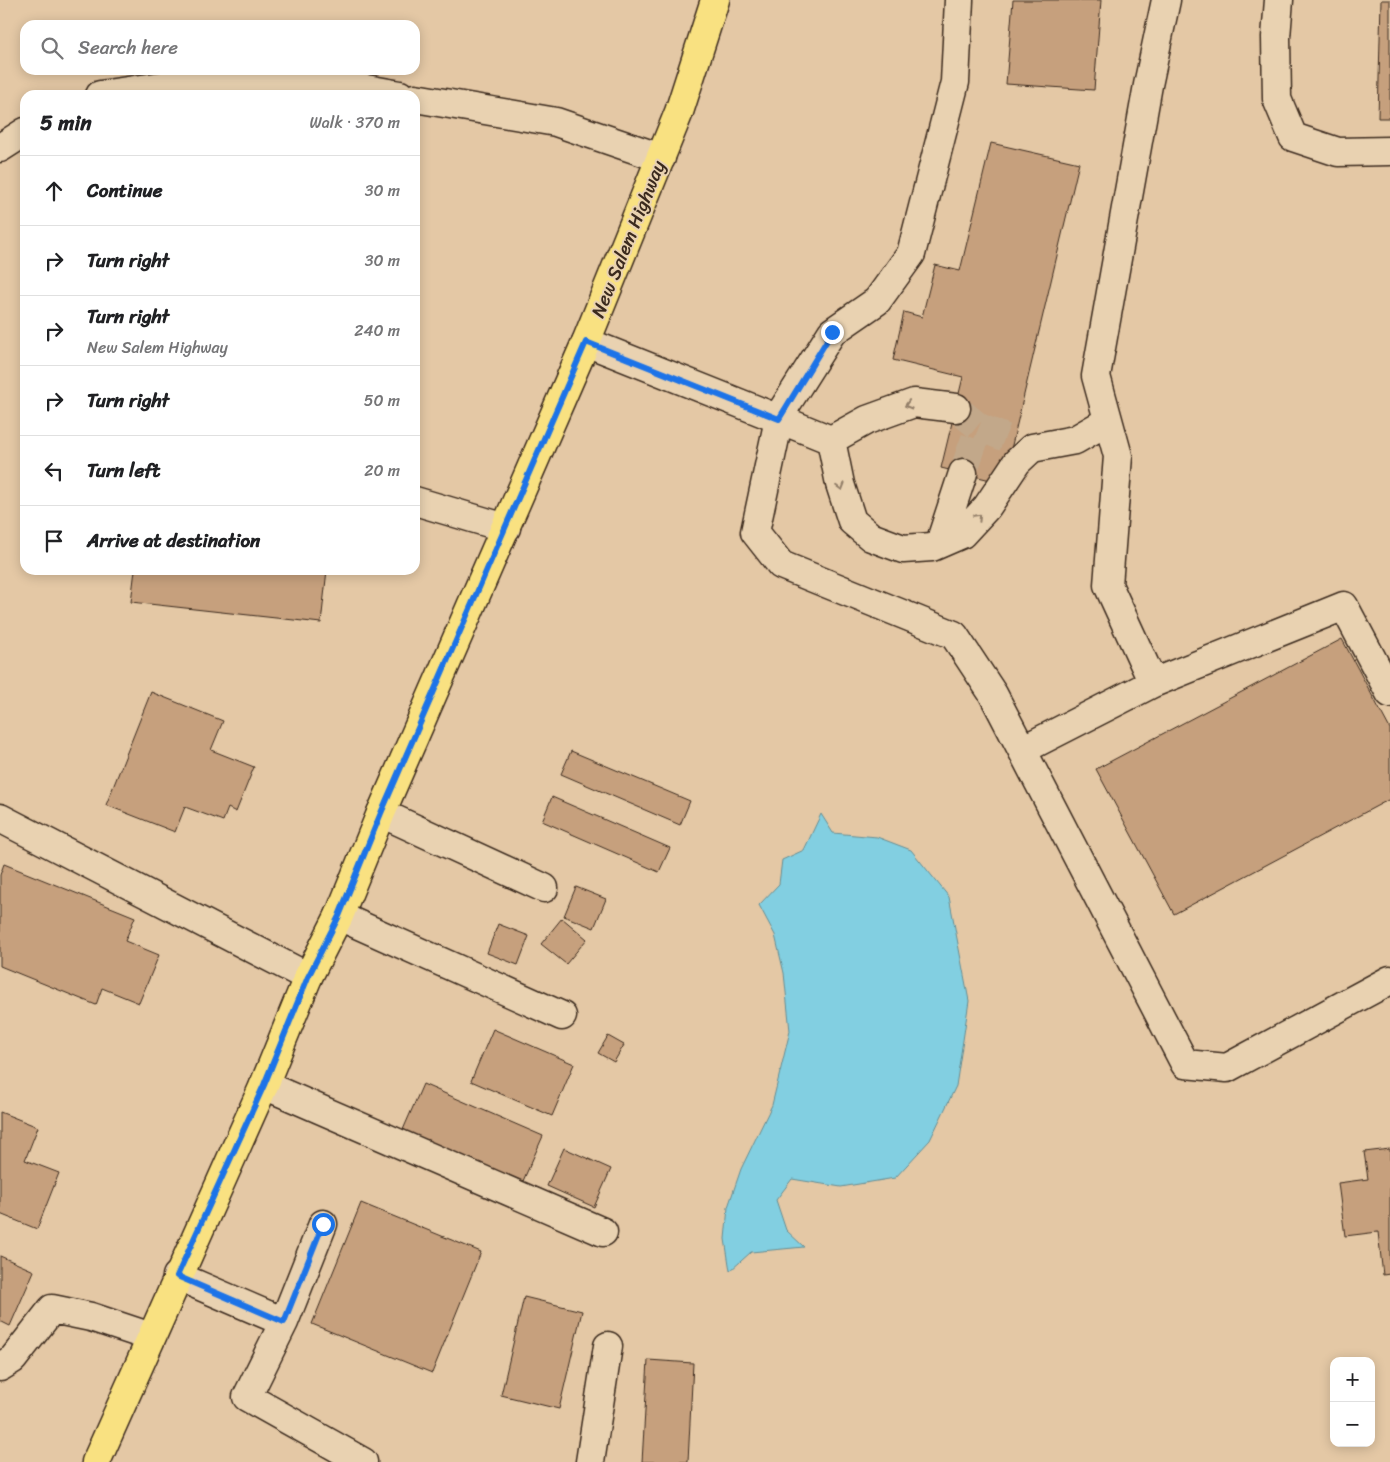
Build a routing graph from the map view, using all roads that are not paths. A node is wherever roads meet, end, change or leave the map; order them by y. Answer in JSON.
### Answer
{"nodes":[{"id":1,"x":715,"y":0,"type":"edge"},
{"id":2,"x":959,"y":0,"type":"edge"},
{"id":3,"x":1166,"y":0,"type":"edge"},
{"id":4,"x":1279,"y":0,"type":"edge"},
{"id":5,"x":134,"y":90,"type":"edge"},
{"id":6,"x":371,"y":90,"type":"edge"},
{"id":7,"x":420,"y":99,"type":"edge"},
{"id":8,"x":20,"y":135,"type":"edge"},
{"id":9,"x":0,"y":148,"type":"edge"},
{"id":10,"x":1390,"y":151,"type":"edge"},
{"id":11,"x":660,"y":158,"type":"junction"},
{"id":12,"x":586,"y":342,"type":"junction"},
{"id":13,"x":956,"y":408,"type":"tunnel mouth"},
{"id":14,"x":779,"y":419,"type":"junction"},
{"id":15,"x":1108,"y":421,"type":"junction"},
{"id":16,"x":831,"y":440,"type":"junction"},
{"id":17,"x":964,"y":473,"type":"tunnel mouth"},
{"id":18,"x":420,"y":502,"type":"edge"},
{"id":19,"x":506,"y":528,"type":"junction"},
{"id":20,"x":940,"y":543,"type":"junction"},
{"id":21,"x":1153,"y":683,"type":"junction"},
{"id":22,"x":1390,"y":693,"type":"edge"},
{"id":23,"x":1022,"y":750,"type":"junction"},
{"id":24,"x":381,"y":813,"type":"junction"},
{"id":25,"x":0,"y":818,"type":"edge"},
{"id":26,"x":544,"y":888,"type":"dead end"},
{"id":27,"x":339,"y":916,"type":"junction"},
{"id":28,"x":308,"y":977,"type":"junction"},
{"id":29,"x":1390,"y":980,"type":"edge"},
{"id":30,"x":562,"y":1016,"type":"dead end"},
{"id":31,"x":264,"y":1085,"type":"junction"},
{"id":32,"x":323,"y":1224,"type":"dead end"},
{"id":33,"x":603,"y":1232,"type":"dead end"},
{"id":34,"x":177,"y":1276,"type":"junction"},
{"id":35,"x":284,"y":1322,"type":"junction"},
{"id":36,"x":150,"y":1337,"type":"junction"},
{"id":37,"x":608,"y":1346,"type":"dead end"},
{"id":38,"x":0,"y":1368,"type":"edge"},
{"id":39,"x":96,"y":1462,"type":"edge"},
{"id":40,"x":363,"y":1462,"type":"edge"},
{"id":41,"x":590,"y":1462,"type":"edge"}],
"edges":[{"from":1,"to":11,"type":"main road","name":"New Salem Highway"},
{"from":2,"to":14,"type":"lane"},
{"from":3,"to":15,"type":"lane"},
{"from":4,"to":10,"type":"lane"},
{"from":5,"to":6,"type":"lane"},
{"from":7,"to":11,"type":"lane"},
{"from":8,"to":9,"type":"lane"},
{"from":11,"to":12,"type":"main road","name":"New Salem Highway"},
{"from":12,"to":14,"type":"lane"},
{"from":12,"to":19,"type":"main road","name":"New Salem Highway"},
{"from":13,"to":16,"type":"lane","one_way":true},
{"from":14,"to":16,"type":"lane"},
{"from":14,"to":23,"type":"lane"},
{"from":20,"to":15,"type":"lane","one_way":true},
{"from":15,"to":21,"type":"lane"},
{"from":16,"to":20,"type":"lane","one_way":true},
{"from":17,"to":20,"type":"lane"},
{"from":18,"to":19,"type":"lane"},
{"from":19,"to":24,"type":"main road","name":"New Salem Highway"},
{"from":21,"to":22,"type":"lane"},
{"from":21,"to":23,"type":"lane"},
{"from":23,"to":29,"type":"lane"},
{"from":24,"to":26,"type":"lane"},
{"from":24,"to":27,"type":"main road","name":"New Salem Highway"},
{"from":25,"to":28,"type":"lane"},
{"from":27,"to":28,"type":"main road","name":"New Salem Highway"},
{"from":27,"to":30,"type":"lane"},
{"from":28,"to":31,"type":"main road","name":"New Salem Highway"},
{"from":31,"to":33,"type":"lane"},
{"from":31,"to":34,"type":"main road","name":"New Salem Highway"},
{"from":32,"to":35,"type":"lane"},
{"from":34,"to":35,"type":"lane"},
{"from":34,"to":36,"type":"main road","name":"New Salem Highway"},
{"from":35,"to":40,"type":"lane"},
{"from":36,"to":38,"type":"lane"},
{"from":36,"to":39,"type":"main road","name":"New Salem Highway"},
{"from":37,"to":41,"type":"lane"}]}
